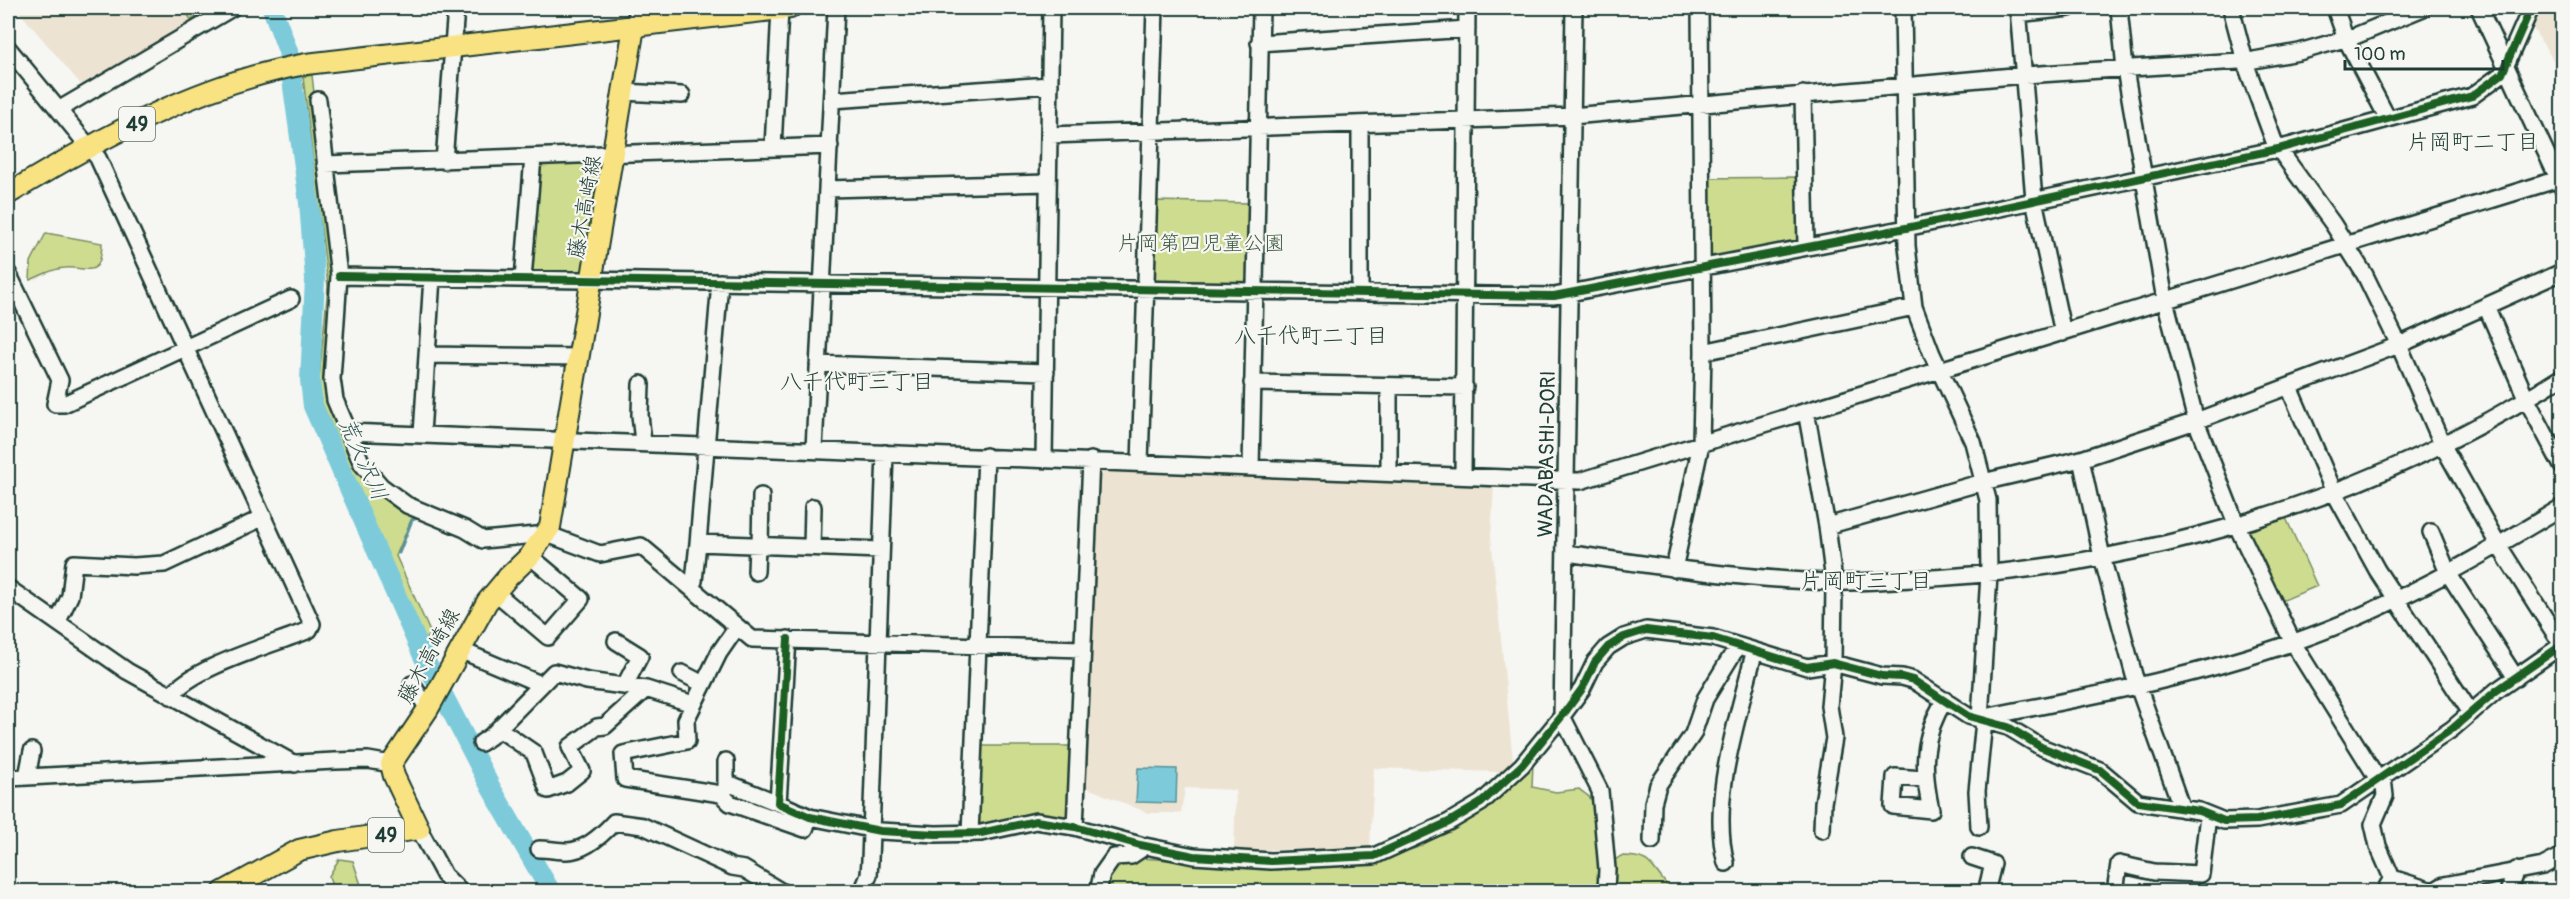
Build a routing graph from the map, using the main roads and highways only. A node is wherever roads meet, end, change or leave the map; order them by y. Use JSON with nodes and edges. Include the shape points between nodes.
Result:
{"nodes":[{"id":1,"x":785,"y":8,"type":"edge"},
{"id":2,"x":739,"y":10,"type":"edge"},
{"id":3,"x":634,"y":27,"type":"junction"},
{"id":4,"x":8,"y":194,"type":"edge"},
{"id":5,"x":222,"y":891,"type":"edge"}],
"edges":[{"from":1,"to":2,"type":"main road","number":"49"},
{"from":2,"to":3,"type":"main road","number":"49"},
{"from":3,"to":4,"type":"main road","number":"49","via":[[275,70],[223,86],[90,146]]},
{"from":3,"to":5,"type":"main road","name":"藤木高崎線","number":"49","via":[[547,534],[495,592],[391,764],[419,829],[299,850]]}]}
